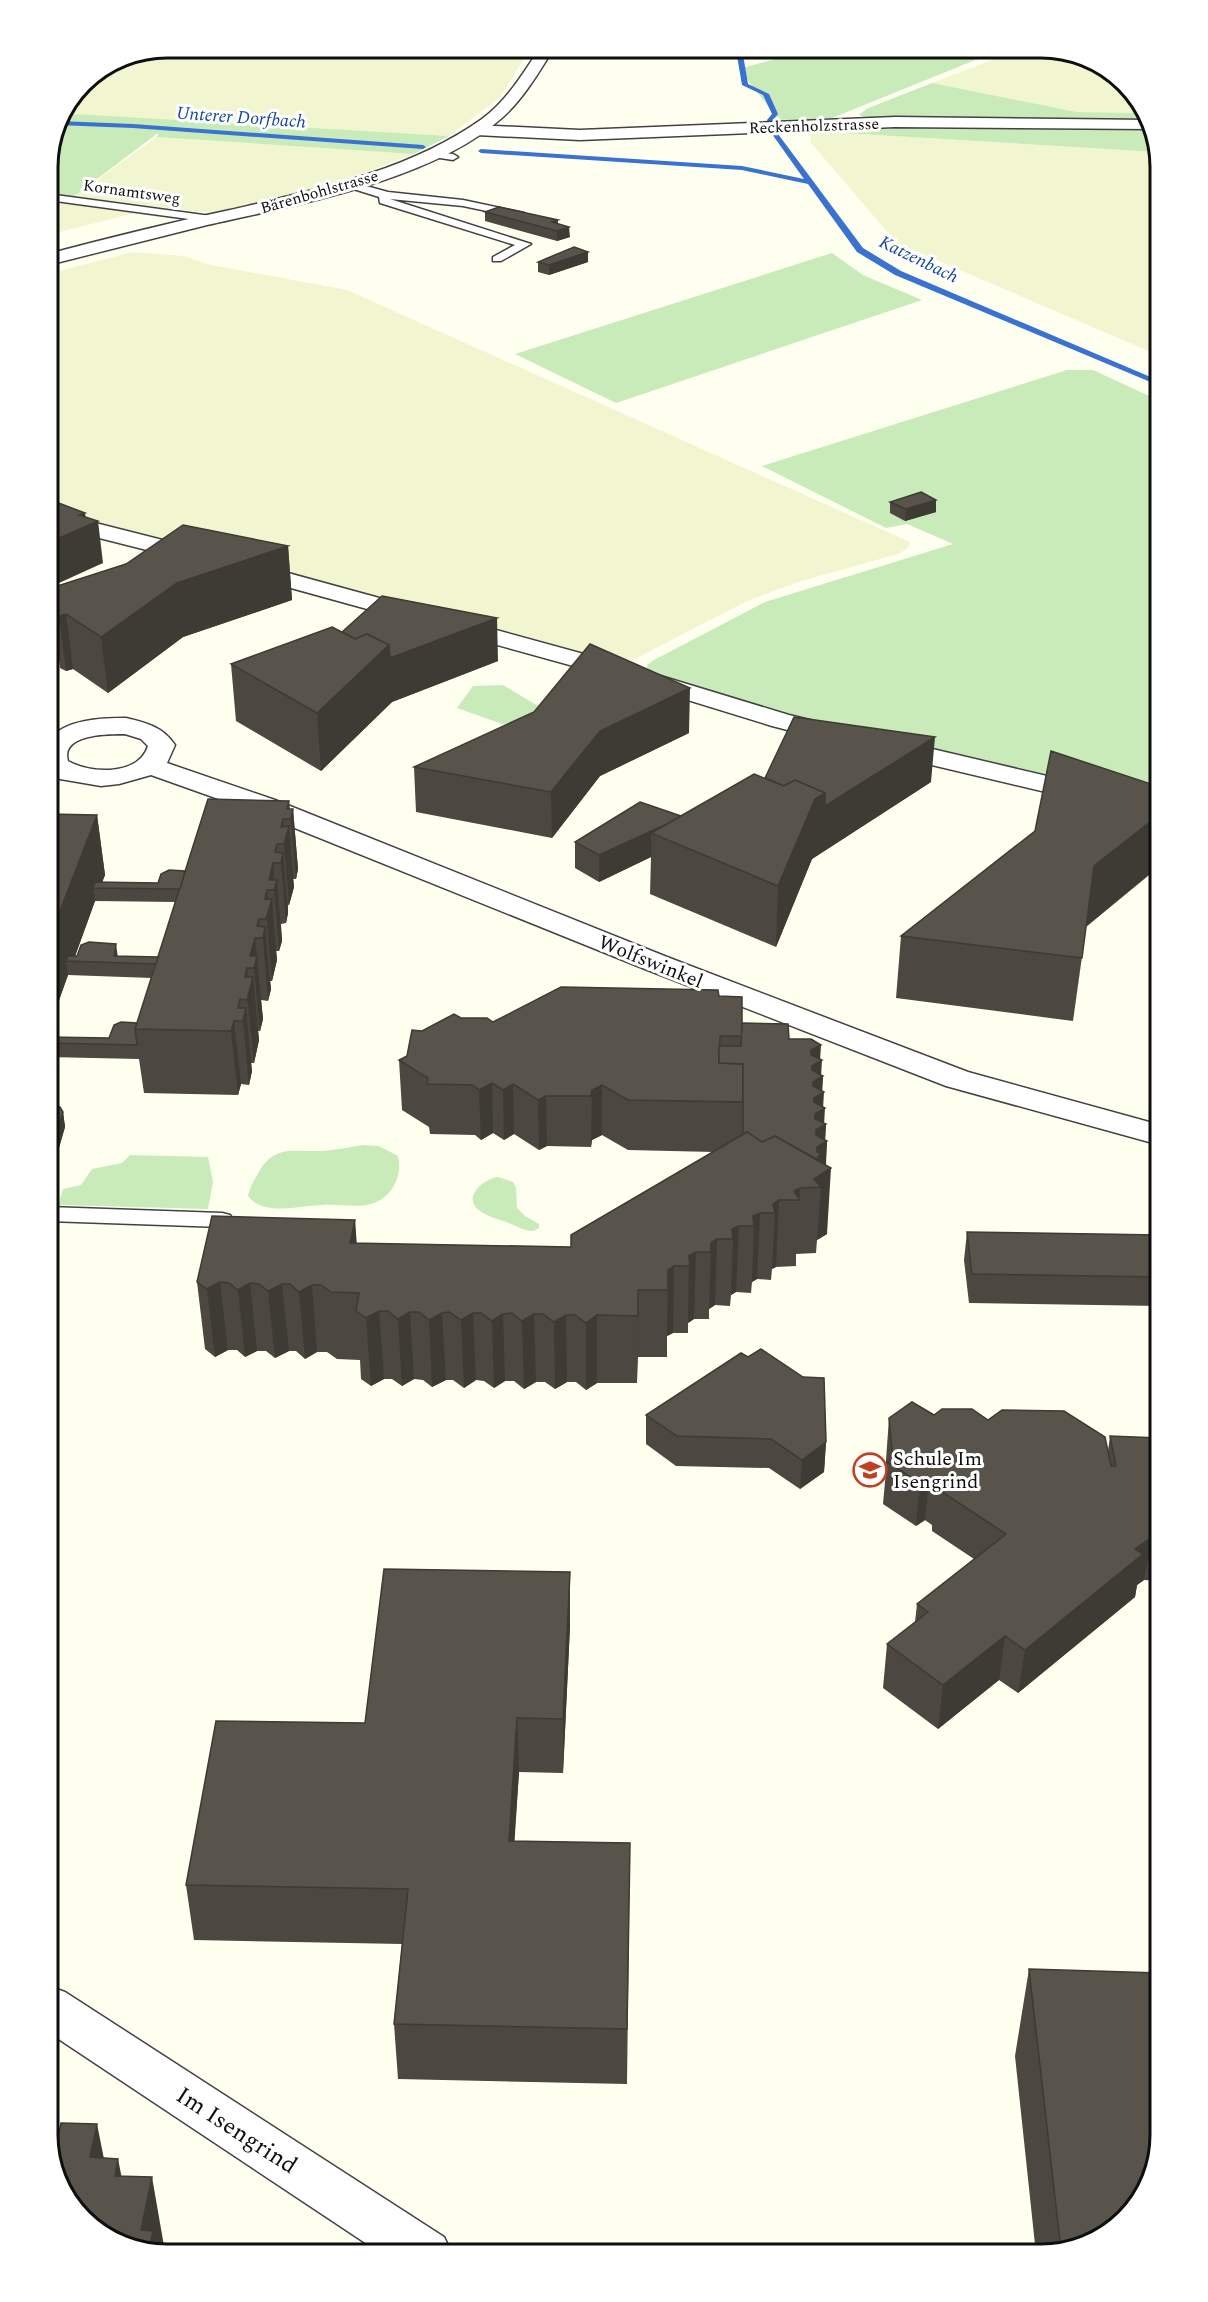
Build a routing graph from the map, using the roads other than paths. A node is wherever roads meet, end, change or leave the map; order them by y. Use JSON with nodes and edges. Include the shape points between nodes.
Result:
{"nodes":[{"id":1,"x":540,"y":58,"type":"edge"},
{"id":2,"x":1140,"y":125,"type":"edge"},
{"id":3,"x":476,"y":130,"type":"junction"},
{"id":4,"x":431,"y":154,"type":"junction"},
{"id":5,"x":453,"y":157,"type":"dead end"},
{"id":6,"x":348,"y":184,"type":"junction"},
{"id":7,"x":385,"y":195,"type":"junction"},
{"id":8,"x":59,"y":198,"type":"edge"},
{"id":9,"x":526,"y":216,"type":"edge"},
{"id":10,"x":211,"y":219,"type":"junction"},
{"id":11,"x":59,"y":257,"type":"edge"},
{"id":12,"x":497,"y":259,"type":"dead end"},
{"id":13,"x":59,"y":521,"type":"edge"},
{"id":14,"x":185,"y":553,"type":"junction"},
{"id":15,"x":155,"y":567,"type":"edge"},
{"id":16,"x":59,"y":731,"type":"edge"},
{"id":17,"x":59,"y":766,"type":"edge"},
{"id":18,"x":150,"y":766,"type":"junction"},
{"id":19,"x":72,"y":774,"type":"junction"},
{"id":20,"x":59,"y":782,"type":"edge"},
{"id":21,"x":1110,"y":798,"type":"edge"},
{"id":22,"x":1150,"y":1132,"type":"edge"},
{"id":23,"x":58,"y":1215,"type":"edge"},
{"id":24,"x":222,"y":1220,"type":"edge"},
{"id":25,"x":58,"y":2013,"type":"edge"},
{"id":26,"x":410,"y":2243,"type":"edge"}],
"edges":[{"from":1,"to":3,"type":"street","name":"Bärenbohlstrasse","via":[[522,88]]},
{"from":2,"to":3,"type":"street","name":"Reckenholzstrasse","via":[[966,121],[580,135]]},
{"from":3,"to":4,"type":"street","name":"Bärenbohlstrasse"},
{"from":4,"to":5,"type":"lane"},
{"from":4,"to":6,"type":"street","name":"Bärenbohlstrasse"},
{"from":6,"to":7,"type":"lane"},
{"from":6,"to":10,"type":"street","name":"Bärenbohlstrasse"},
{"from":7,"to":9,"type":"lane","via":[[463,203]]},
{"from":7,"to":12,"type":"lane","via":[[384,201],[525,244]]},
{"from":8,"to":10,"type":"lane","name":"Kornamtsweg"},
{"from":10,"to":11,"type":"street","name":"Bärenbohlstrasse"},
{"from":13,"to":14,"type":"street"},
{"from":14,"to":15,"type":"street"},
{"from":14,"to":21,"type":"street","via":[[622,672],[781,721]]},
{"from":16,"to":18,"type":"street","via":[[126,726],[139,729],[158,738],[162,745],[158,759]]},
{"from":17,"to":19,"type":"street"},
{"from":18,"to":19,"type":"street","via":[[103,778]]},
{"from":18,"to":22,"type":"street","name":"Wolfswinkel","via":[[265,806],[667,968],[957,1079]]},
{"from":19,"to":20,"type":"street"},
{"from":23,"to":24,"type":"lane"},
{"from":25,"to":26,"type":"street","name":"Im Isengrind"}]}
